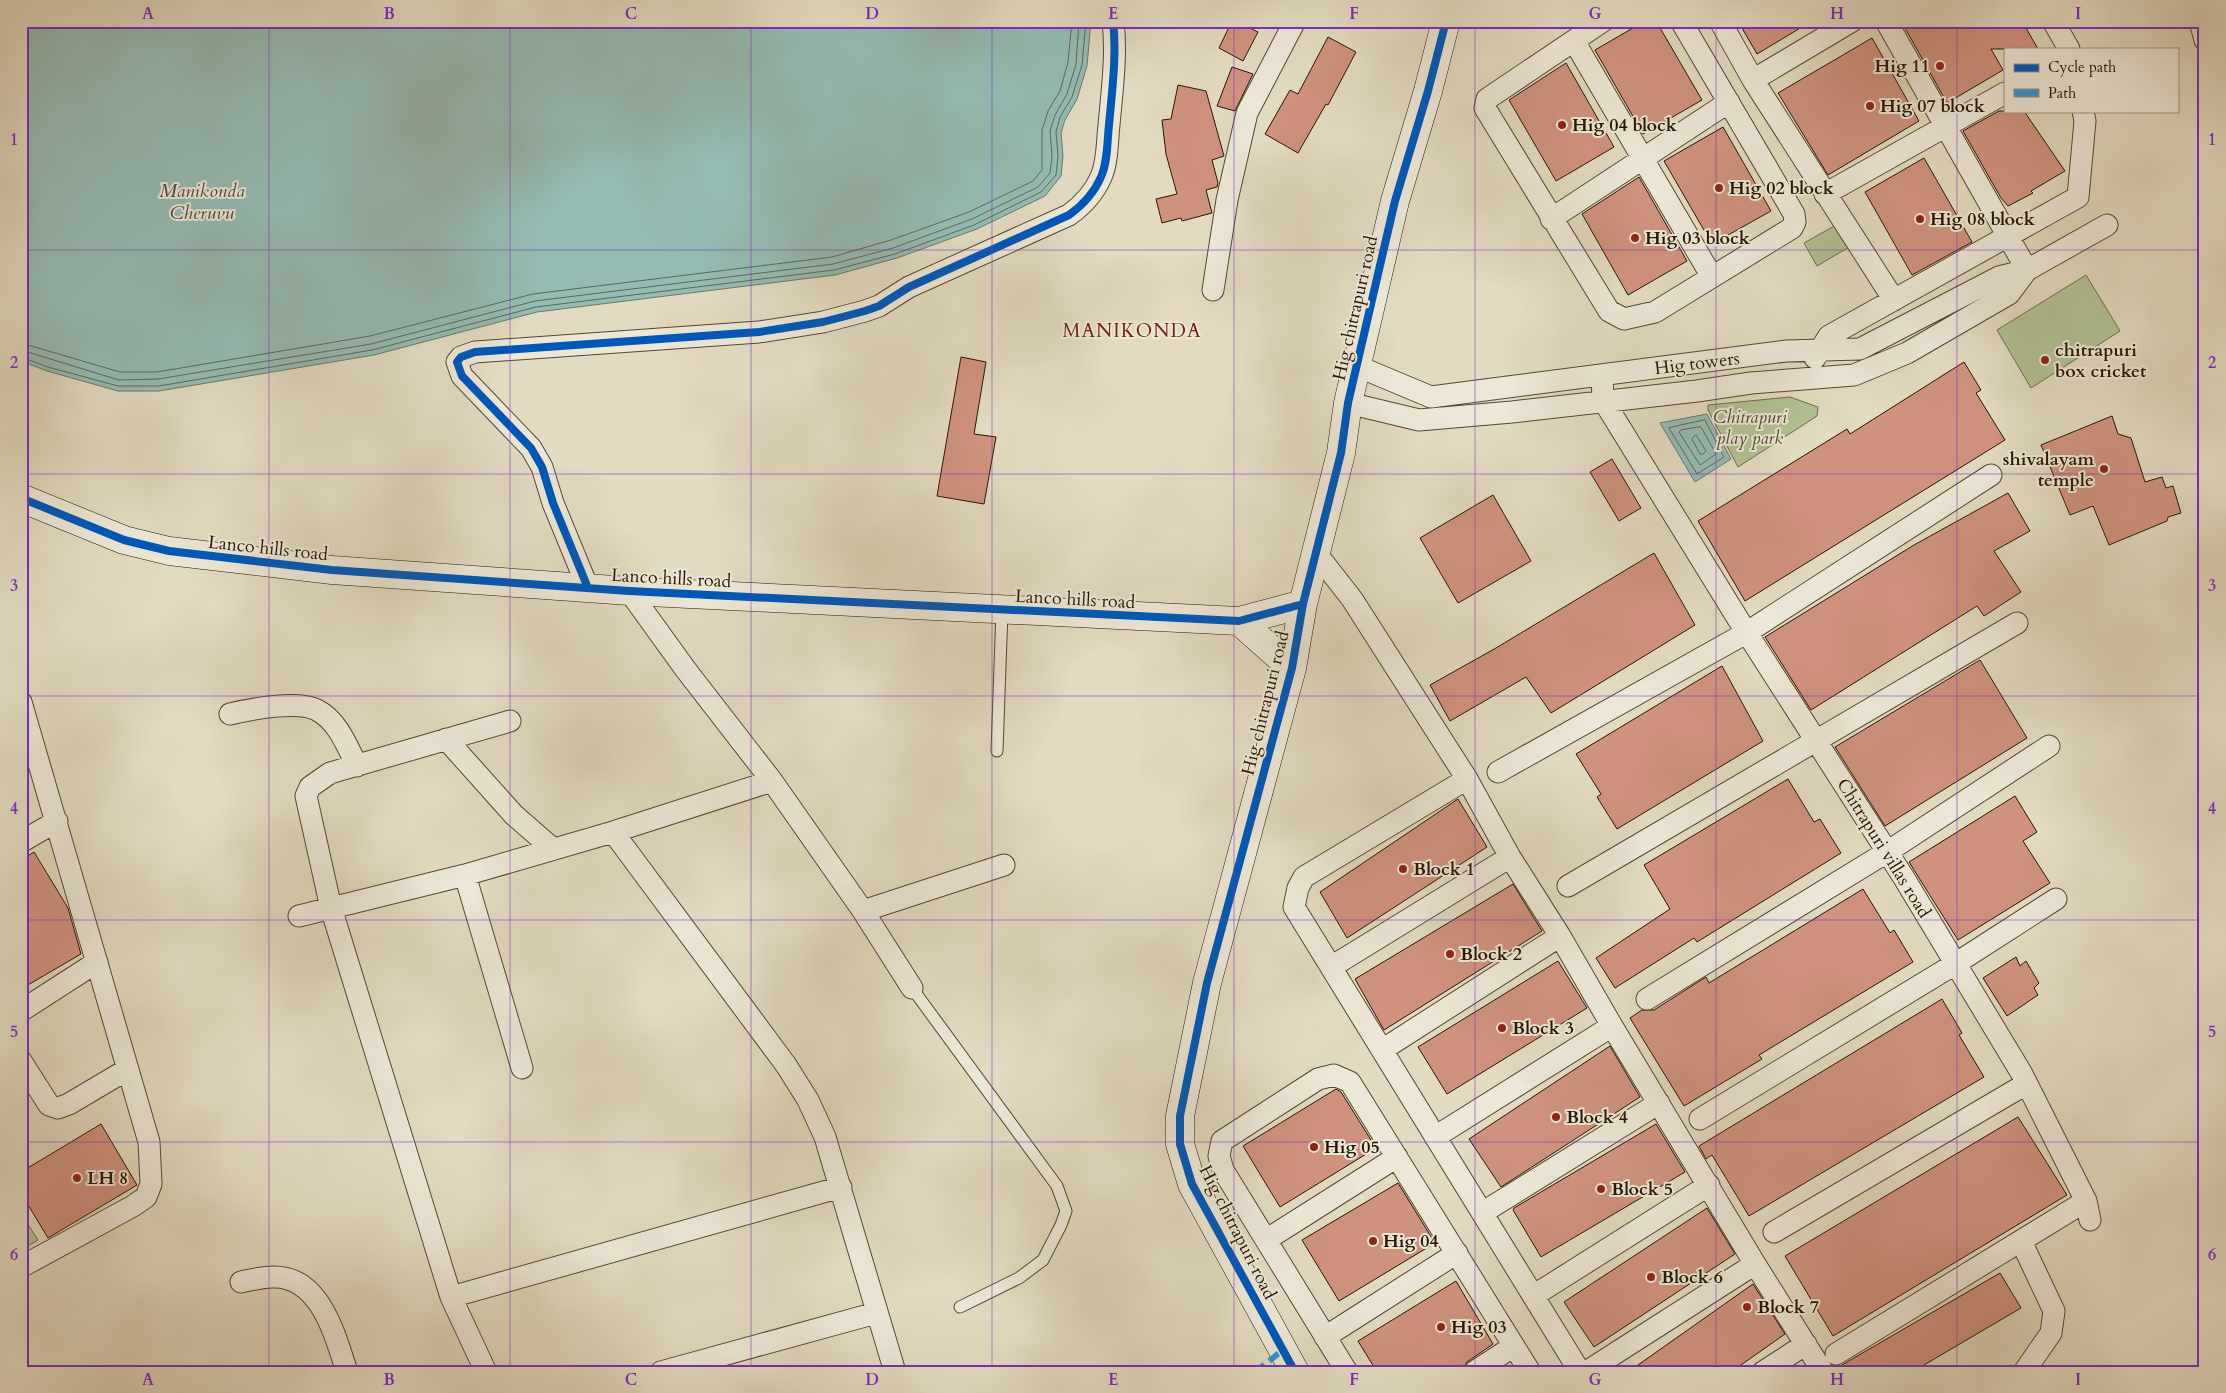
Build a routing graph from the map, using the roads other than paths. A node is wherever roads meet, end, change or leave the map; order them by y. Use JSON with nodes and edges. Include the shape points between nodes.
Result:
{"nodes":[{"id":1,"x":1113,"y":21,"type":"edge"},
{"id":2,"x":1295,"y":21,"type":"edge"},
{"id":3,"x":1446,"y":21,"type":"edge"},
{"id":4,"x":1603,"y":21,"type":"edge"},
{"id":5,"x":1681,"y":21,"type":"edge"},
{"id":6,"x":1720,"y":21,"type":"edge"},
{"id":7,"x":1852,"y":21,"type":"edge"},
{"id":8,"x":1886,"y":21,"type":"edge"},
{"id":9,"x":2053,"y":21,"type":"edge"},
{"id":10,"x":2200,"y":21,"type":"edge"},
{"id":11,"x":2205,"y":40,"type":"edge"},
{"id":12,"x":1574,"y":41,"type":"junction"},
{"id":13,"x":2068,"y":48,"type":"edge"},
{"id":14,"x":1753,"y":80,"type":"junction"},
{"id":15,"x":2004,"y":94,"type":"edge"},
{"id":16,"x":1728,"y":102,"type":"junction"},
{"id":17,"x":2083,"y":112,"type":"edge"},
{"id":18,"x":1946,"y":127,"type":"junction"},
{"id":19,"x":1641,"y":159,"type":"junction"},
{"id":20,"x":1825,"y":194,"type":"junction"},
{"id":21,"x":1551,"y":220,"type":"junction"},
{"id":22,"x":2107,"y":225,"type":"dead end"},
{"id":23,"x":2008,"y":236,"type":"junction"},
{"id":24,"x":2026,"y":270,"type":"junction"},
{"id":25,"x":1712,"y":277,"type":"junction"},
{"id":26,"x":1213,"y":290,"type":"dead end"},
{"id":27,"x":1894,"y":300,"type":"junction"},
{"id":28,"x":1822,"y":350,"type":"junction"},
{"id":29,"x":1357,"y":366,"type":"junction"},
{"id":30,"x":1602,"y":375,"type":"junction"},
{"id":31,"x":1799,"y":378,"type":"junction"},
{"id":32,"x":1603,"y":400,"type":"junction"},
{"id":33,"x":1348,"y":403,"type":"junction"},
{"id":34,"x":1991,"y":475,"type":"dead end"},
{"id":35,"x":21,"y":498,"type":"edge"},
{"id":36,"x":1316,"y":553,"type":"junction"},
{"id":37,"x":588,"y":588,"type":"junction"},
{"id":38,"x":629,"y":591,"type":"junction"},
{"id":39,"x":1303,"y":604,"type":"junction"},
{"id":40,"x":1002,"y":610,"type":"junction"},
{"id":41,"x":1239,"y":621,"type":"junction"},
{"id":42,"x":2017,"y":623,"type":"dead end"},
{"id":43,"x":1746,"y":633,"type":"junction"},
{"id":44,"x":1292,"y":668,"type":"junction"},
{"id":45,"x":21,"y":702,"type":"edge"},
{"id":46,"x":230,"y":714,"type":"dead end"},
{"id":47,"x":510,"y":720,"type":"dead end"},
{"id":48,"x":446,"y":739,"type":"junction"},
{"id":49,"x":1816,"y":742,"type":"junction"},
{"id":50,"x":2049,"y":746,"type":"dead end"},
{"id":51,"x":996,"y":751,"type":"dead end"},
{"id":52,"x":357,"y":766,"type":"junction"},
{"id":53,"x":1498,"y":772,"type":"dead end"},
{"id":54,"x":1468,"y":779,"type":"junction"},
{"id":55,"x":772,"y":781,"type":"junction"},
{"id":56,"x":57,"y":821,"type":"junction"},
{"id":57,"x":613,"y":832,"type":"junction"},
{"id":58,"x":21,"y":842,"type":"edge"},
{"id":59,"x":553,"y":849,"type":"junction"},
{"id":60,"x":1886,"y":852,"type":"junction"},
{"id":61,"x":1510,"y":857,"type":"junction"},
{"id":62,"x":1004,"y":865,"type":"dead end"},
{"id":63,"x":465,"y":875,"type":"junction"},
{"id":64,"x":1568,"y":886,"type":"dead end"},
{"id":65,"x":2056,"y":899,"type":"dead end"},
{"id":66,"x":331,"y":908,"type":"junction"},
{"id":67,"x":863,"y":911,"type":"junction"},
{"id":68,"x":299,"y":916,"type":"dead end"},
{"id":69,"x":1560,"y":936,"type":"junction"},
{"id":70,"x":98,"y":962,"type":"junction"},
{"id":71,"x":1956,"y":964,"type":"junction"},
{"id":72,"x":1330,"y":967,"type":"junction"},
{"id":73,"x":912,"y":988,"type":"joint"},
{"id":74,"x":1647,"y":999,"type":"dead end"},
{"id":75,"x":21,"y":1011,"type":"edge"},
{"id":76,"x":1612,"y":1026,"type":"junction"},
{"id":77,"x":1382,"y":1050,"type":"junction"},
{"id":78,"x":21,"y":1061,"type":"edge"},
{"id":79,"x":522,"y":1068,"type":"dead end"},
{"id":80,"x":128,"y":1069,"type":"junction"},
{"id":81,"x":2026,"y":1084,"type":"junction"},
{"id":82,"x":1659,"y":1103,"type":"junction"},
{"id":83,"x":1700,"y":1119,"type":"dead end"},
{"id":84,"x":1435,"y":1137,"type":"junction"},
{"id":85,"x":1397,"y":1157,"type":"junction"},
{"id":86,"x":1709,"y":1185,"type":"junction"},
{"id":87,"x":841,"y":1187,"type":"junction"},
{"id":88,"x":1482,"y":1213,"type":"junction"},
{"id":89,"x":1774,"y":1232,"type":"dead end"},
{"id":90,"x":1266,"y":1240,"type":"junction"},
{"id":91,"x":2020,"y":1241,"type":"junction"},
{"id":92,"x":1457,"y":1253,"type":"junction"},
{"id":93,"x":1755,"y":1264,"type":"junction"},
{"id":94,"x":21,"y":1267,"type":"edge"},
{"id":95,"x":241,"y":1282,"type":"dead end"},
{"id":96,"x":1533,"y":1296,"type":"junction"},
{"id":97,"x":451,"y":1297,"type":"junction"},
{"id":98,"x":960,"y":1307,"type":"dead end"},
{"id":99,"x":876,"y":1313,"type":"junction"},
{"id":100,"x":1325,"y":1337,"type":"junction"},
{"id":101,"x":1806,"y":1344,"type":"junction"},
{"id":102,"x":1514,"y":1346,"type":"junction"},
{"id":103,"x":1836,"y":1354,"type":"dead end"},
{"id":104,"x":347,"y":1372,"type":"edge"},
{"id":105,"x":486,"y":1372,"type":"edge"},
{"id":106,"x":660,"y":1372,"type":"edge"},
{"id":107,"x":895,"y":1372,"type":"edge"},
{"id":108,"x":1295,"y":1372,"type":"edge"},
{"id":109,"x":1347,"y":1372,"type":"edge"},
{"id":110,"x":1474,"y":1372,"type":"edge"},
{"id":111,"x":1530,"y":1372,"type":"edge"},
{"id":112,"x":1580,"y":1372,"type":"edge"},
{"id":113,"x":1586,"y":1372,"type":"edge"},
{"id":114,"x":1763,"y":1372,"type":"edge"},
{"id":115,"x":1823,"y":1372,"type":"edge"},
{"id":116,"x":2024,"y":1372,"type":"edge"}],
"edges":[{"from":1,"to":37,"type":"street","via":[[1108,148],[1101,177],[1088,200],[1069,215],[908,287],[872,308],[822,322],[759,332],[475,352],[461,357],[457,362],[462,376],[531,448],[542,467],[552,503]]},
{"from":2,"to":26,"type":"street","via":[[1247,113],[1227,200]]},
{"from":3,"to":29,"type":"street","name":"Hig chitrapuri road","via":[[1395,201]]},
{"from":4,"to":12,"type":"street"},
{"from":5,"to":16,"type":"street"},
{"from":6,"to":14,"type":"street"},
{"from":7,"to":14,"type":"street"},
{"from":8,"to":18,"type":"street"},
{"from":9,"to":13,"type":"street"},
{"from":10,"to":11,"type":"street"},
{"from":12,"to":19,"type":"street"},
{"from":12,"to":21,"type":"street","via":[[1487,99],[1485,108]]},
{"from":14,"to":20,"type":"street"},
{"from":15,"to":18,"type":"street"},
{"from":16,"to":19,"type":"street"},
{"from":16,"to":25,"type":"street","via":[[1794,214],[1795,222],[1792,228]]},
{"from":17,"to":23,"type":"street","via":[[2078,197]]},
{"from":18,"to":20,"type":"street"},
{"from":18,"to":23,"type":"street"},
{"from":19,"to":21,"type":"street"},
{"from":19,"to":25,"type":"street"},
{"from":20,"to":27,"type":"street"},
{"from":21,"to":25,"type":"street","via":[[1609,311],[1624,319],[1655,312]]},
{"from":22,"to":24,"type":"street"},
{"from":23,"to":24,"type":"street"},
{"from":23,"to":27,"type":"street"},
{"from":24,"to":28,"type":"street","name":"Hig towers","via":[[1999,277],[1860,349]]},
{"from":24,"to":31,"type":"street","via":[[2009,294],[1907,353],[1854,375]]},
{"from":27,"to":28,"type":"street","via":[[1829,336]]},
{"from":28,"to":30,"type":"street","name":"Hig towers"},
{"from":28,"to":31,"type":"street"},
{"from":29,"to":30,"type":"street","name":"Hig towers","via":[[1431,397]]},
{"from":29,"to":33,"type":"street","name":"Hig chitrapuri road"},
{"from":30,"to":32,"type":"street"},
{"from":31,"to":32,"type":"street"},
{"from":32,"to":33,"type":"street","via":[[1419,420]]},
{"from":32,"to":43,"type":"street","name":"Chitrapuri villas road"},
{"from":33,"to":36,"type":"street","name":"Hig chitrapuri road","via":[[1341,453]]},
{"from":34,"to":43,"type":"street"},
{"from":35,"to":37,"type":"street","name":"Lanco hills road","via":[[124,540],[169,551],[332,570]]},
{"from":36,"to":39,"type":"street","name":"Hig chitrapuri road"},
{"from":36,"to":54,"type":"street","via":[[1352,599]]},
{"from":37,"to":38,"type":"street","name":"Lanco hills road"},
{"from":38,"to":40,"type":"street","name":"Lanco hills road"},
{"from":38,"to":55,"type":"street"},
{"from":39,"to":41,"type":"street","name":"Lanco hills road"},
{"from":39,"to":44,"type":"street","name":"Hig chitrapuri road"},
{"from":40,"to":41,"type":"street","name":"Lanco hills road"},
{"from":40,"to":51,"type":"lane"},
{"from":41,"to":44,"type":"street"},
{"from":42,"to":49,"type":"street"},
{"from":43,"to":49,"type":"street","name":"Chitrapuri villas road"},
{"from":43,"to":53,"type":"street"},
{"from":44,"to":108,"type":"street","name":"Hig chitrapuri road","via":[[1207,983],[1180,1116],[1180,1144],[1192,1184]]},
{"from":45,"to":56,"type":"street"},
{"from":46,"to":52,"type":"street","via":[[299,706],[317,710],[343,737]]},
{"from":47,"to":48,"type":"street"},
{"from":48,"to":52,"type":"street"},
{"from":48,"to":59,"type":"street","via":[[514,815]]},
{"from":49,"to":60,"type":"street","name":"Chitrapuri villas road"},
{"from":49,"to":64,"type":"street"},
{"from":50,"to":60,"type":"street"},
{"from":52,"to":66,"type":"street","via":[[330,773],[318,780],[306,796]]},
{"from":54,"to":61,"type":"street"},
{"from":54,"to":72,"type":"street","via":[[1304,877],[1294,908]]},
{"from":55,"to":57,"type":"street"},
{"from":55,"to":67,"type":"street"},
{"from":56,"to":58,"type":"street"},
{"from":56,"to":70,"type":"street"},
{"from":57,"to":59,"type":"street"},
{"from":57,"to":87,"type":"street","via":[[786,1065],[826,1137]]},
{"from":59,"to":63,"type":"street"},
{"from":60,"to":71,"type":"street","name":"Chitrapuri villas road"},
{"from":60,"to":74,"type":"street"},
{"from":61,"to":69,"type":"street"},
{"from":61,"to":72,"type":"street"},
{"from":62,"to":67,"type":"street"},
{"from":63,"to":66,"type":"street"},
{"from":63,"to":79,"type":"street"},
{"from":65,"to":71,"type":"street"},
{"from":66,"to":68,"type":"street"},
{"from":66,"to":97,"type":"street"},
{"from":67,"to":73,"type":"street"},
{"from":69,"to":76,"type":"street"},
{"from":69,"to":77,"type":"street"},
{"from":70,"to":75,"type":"street"},
{"from":70,"to":80,"type":"street"},
{"from":71,"to":81,"type":"street","name":"Chitrapuri villas road"},
{"from":71,"to":83,"type":"street"},
{"from":72,"to":77,"type":"street"},
{"from":73,"to":98,"type":"lane","via":[[1057,1186],[1066,1211],[1043,1260],[1019,1278]]},
{"from":76,"to":82,"type":"street"},
{"from":76,"to":84,"type":"street"},
{"from":77,"to":84,"type":"street"},
{"from":78,"to":80,"type":"street","via":[[49,1105],[58,1108]]},
{"from":80,"to":94,"type":"street","via":[[149,1142],[151,1184],[146,1197]]},
{"from":81,"to":89,"type":"street"},
{"from":81,"to":91,"type":"street","name":"Chitrapuri villas road","via":[[2088,1210]]},
{"from":82,"to":86,"type":"street"},
{"from":82,"to":88,"type":"street"},
{"from":84,"to":88,"type":"street"},
{"from":85,"to":90,"type":"street"},
{"from":85,"to":90,"type":"street","via":[[1350,1082],[1334,1075],[1318,1079],[1222,1141],[1219,1156],[1223,1170]]},
{"from":85,"to":92,"type":"street"},
{"from":86,"to":93,"type":"street"},
{"from":86,"to":96,"type":"street"},
{"from":87,"to":97,"type":"street"},
{"from":87,"to":99,"type":"street"},
{"from":88,"to":96,"type":"street"},
{"from":90,"to":100,"type":"street"},
{"from":91,"to":103,"type":"street"},
{"from":91,"to":116,"type":"street","via":[[2054,1311],[2051,1332]]},
{"from":92,"to":100,"type":"street"},
{"from":92,"to":102,"type":"street"},
{"from":93,"to":101,"type":"street"},
{"from":93,"to":113,"type":"street"},
{"from":95,"to":104,"type":"street","via":[[272,1276],[306,1287],[324,1311]]},
{"from":96,"to":112,"type":"street"},
{"from":97,"to":105,"type":"street"},
{"from":99,"to":106,"type":"street"},
{"from":99,"to":107,"type":"street"},
{"from":100,"to":109,"type":"street"},
{"from":101,"to":114,"type":"street"},
{"from":101,"to":115,"type":"street"},
{"from":102,"to":110,"type":"street"},
{"from":102,"to":111,"type":"street"}]}
